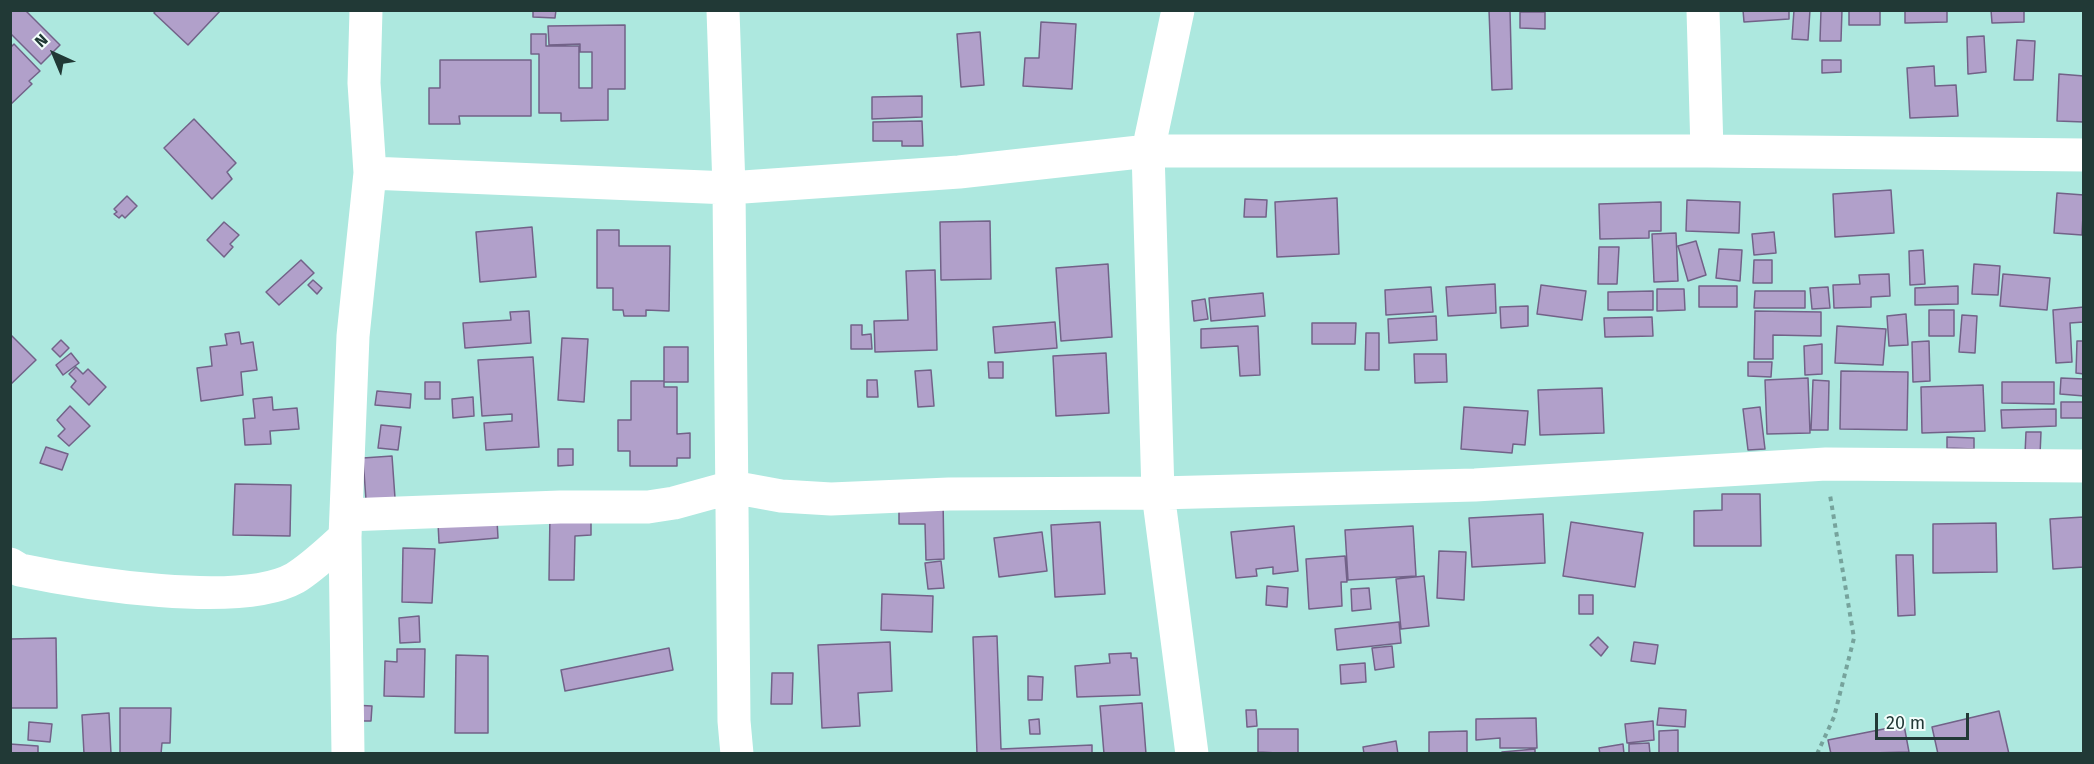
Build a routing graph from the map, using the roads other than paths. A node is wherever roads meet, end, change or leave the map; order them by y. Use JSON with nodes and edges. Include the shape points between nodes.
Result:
{"nodes":[{"id":1,"x":366,"y":10,"type":"edge"},
{"id":2,"x":723,"y":10,"type":"edge"},
{"id":3,"x":1178,"y":10,"type":"edge"},
{"id":4,"x":1703,"y":10,"type":"edge"},
{"id":5,"x":1148,"y":151,"type":"junction"},
{"id":6,"x":1707,"y":151,"type":"junction"},
{"id":7,"x":2084,"y":155,"type":"edge"},
{"id":8,"x":370,"y":172,"type":"junction"},
{"id":9,"x":729,"y":188,"type":"junction"},
{"id":10,"x":2084,"y":465,"type":"edge"},
{"id":11,"x":732,"y":487,"type":"junction"},
{"id":12,"x":1158,"y":493,"type":"junction"},
{"id":13,"x":346,"y":526,"type":"junction"},
{"id":14,"x":10,"y":564,"type":"edge"},
{"id":15,"x":348,"y":753,"type":"edge"},
{"id":16,"x":737,"y":753,"type":"edge"},
{"id":17,"x":1192,"y":753,"type":"edge"}],
"edges":[{"from":1,"to":8,"type":"street","via":[[364,84]]},
{"from":2,"to":9,"type":"street"},
{"from":3,"to":5,"type":"street"},
{"from":4,"to":6,"type":"street"},
{"from":5,"to":6,"type":"street"},
{"from":5,"to":9,"type":"street","via":[[959,172]]},
{"from":5,"to":12,"type":"street"},
{"from":6,"to":7,"type":"street"},
{"from":8,"to":9,"type":"street"},
{"from":8,"to":13,"type":"street","via":[[353,336]]},
{"from":9,"to":11,"type":"street"},
{"from":10,"to":12,"type":"street","via":[[1826,464],[1475,485]]},
{"from":11,"to":12,"type":"street","via":[[831,500],[949,494]]},
{"from":11,"to":13,"type":"street","via":[[648,507],[560,507]]},
{"from":11,"to":16,"type":"street"},
{"from":12,"to":17,"type":"street"},
{"from":13,"to":14,"type":"street","via":[[295,578],[266,589],[219,592],[90,584],[20,570]]},
{"from":13,"to":15,"type":"street"}]}
